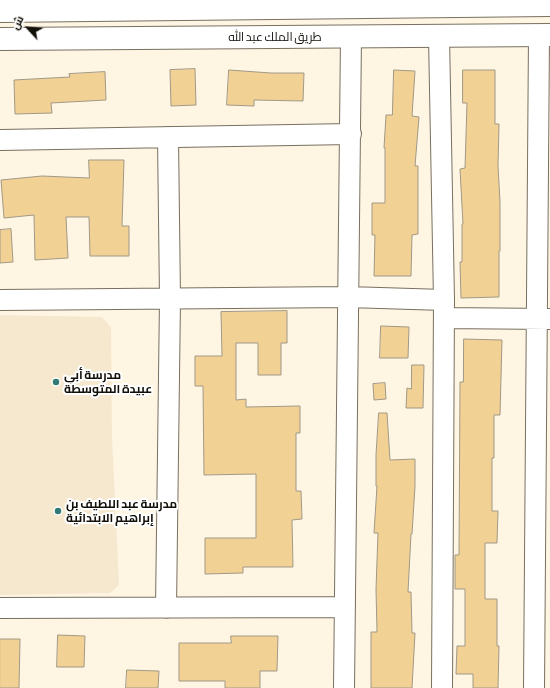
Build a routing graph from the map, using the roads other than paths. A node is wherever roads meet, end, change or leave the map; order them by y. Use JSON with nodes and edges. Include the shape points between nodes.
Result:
{"nodes":[{"id":1,"x":550,"y":5,"type":"edge"},
{"id":2,"x":438,"y":7,"type":"junction"},
{"id":3,"x":0,"y":12,"type":"edge"},
{"id":4,"x":550,"y":16,"type":"edge"},
{"id":5,"x":545,"y":35,"type":"edge"},
{"id":6,"x":351,"y":36,"type":"junction"},
{"id":7,"x":439,"y":36,"type":"junction"},
{"id":8,"x":0,"y":39,"type":"edge"},
{"id":9,"x":350,"y":134,"type":"junction"},
{"id":10,"x":168,"y":137,"type":"junction"},
{"id":11,"x":0,"y":140,"type":"edge"},
{"id":12,"x":544,"y":155,"type":"edge"},
{"id":13,"x":348,"y":297,"type":"junction"},
{"id":14,"x":170,"y":299,"type":"junction"},
{"id":15,"x":0,"y":300,"type":"edge"},
{"id":16,"x":444,"y":309,"type":"junction"},
{"id":17,"x":543,"y":319,"type":"edge"},
{"id":18,"x":345,"y":607,"type":"junction"},
{"id":19,"x":0,"y":608,"type":"edge"},
{"id":20,"x":166,"y":608,"type":"junction"},
{"id":21,"x":542,"y":608,"type":"edge"},
{"id":22,"x":344,"y":688,"type":"edge"},
{"id":23,"x":442,"y":688,"type":"edge"},
{"id":24,"x":534,"y":688,"type":"edge"}],
"edges":[{"from":1,"to":2,"type":"main road"},
{"from":2,"to":3,"type":"main road"},
{"from":2,"to":4,"type":"main road"},
{"from":5,"to":7,"type":"main road","name":"طريق الملك عبد الله"},
{"from":5,"to":12,"type":"street"},
{"from":6,"to":7,"type":"main road","name":"طريق الملك عبد الله"},
{"from":6,"to":8,"type":"main road","name":"طريق الملك عبد الله"},
{"from":6,"to":9,"type":"street"},
{"from":7,"to":16,"type":"street"},
{"from":9,"to":10,"type":"street"},
{"from":9,"to":13,"type":"street"},
{"from":10,"to":11,"type":"street"},
{"from":10,"to":14,"type":"street"},
{"from":12,"to":17,"type":"street"},
{"from":13,"to":14,"type":"street"},
{"from":13,"to":16,"type":"street"},
{"from":13,"to":18,"type":"street"},
{"from":14,"to":15,"type":"street"},
{"from":14,"to":20,"type":"street"},
{"from":16,"to":17,"type":"street"},
{"from":16,"to":23,"type":"street"},
{"from":17,"to":21,"type":"street"},
{"from":18,"to":20,"type":"street"},
{"from":18,"to":22,"type":"street"},
{"from":19,"to":20,"type":"street"},
{"from":21,"to":24,"type":"street"}]}
